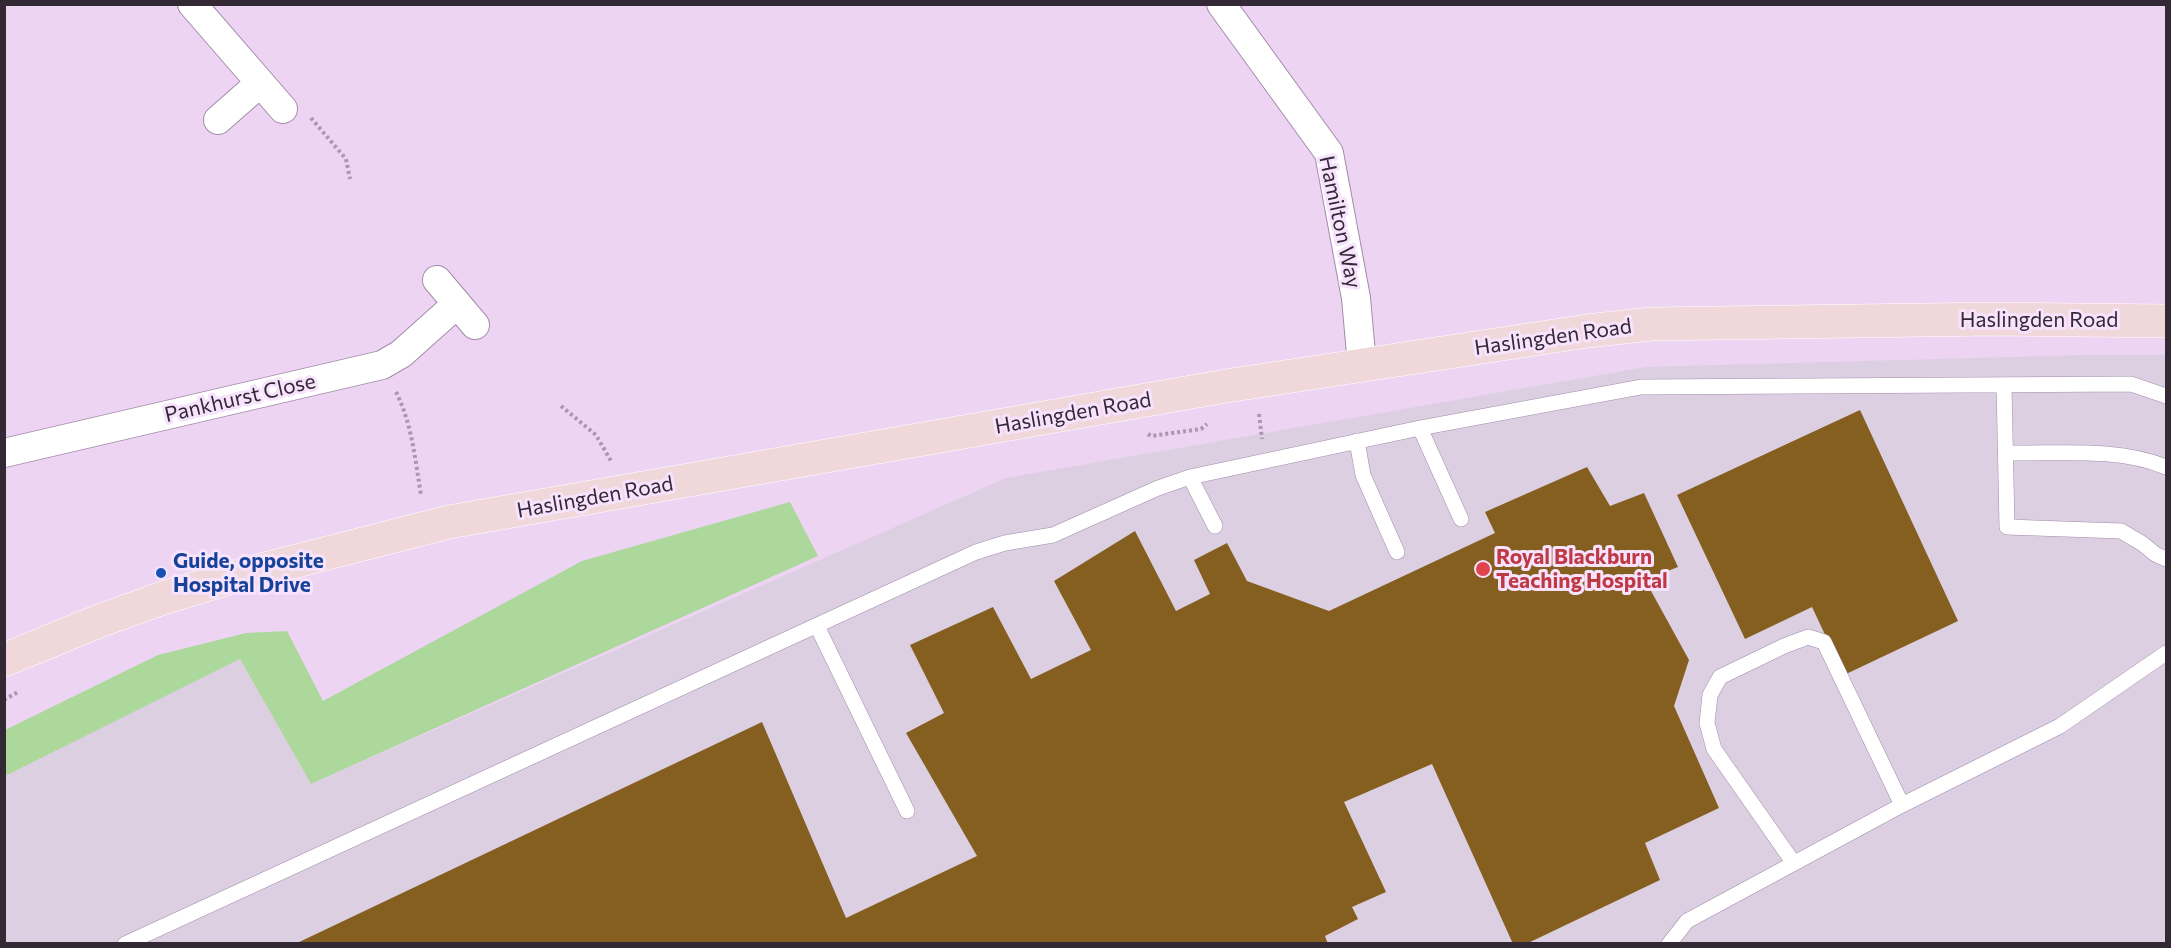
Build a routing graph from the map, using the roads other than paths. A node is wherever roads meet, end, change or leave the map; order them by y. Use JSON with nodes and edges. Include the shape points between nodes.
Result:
{"nodes":[{"id":1,"x":192,"y":4,"type":"edge"},
{"id":2,"x":1221,"y":4,"type":"edge"},
{"id":3,"x":260,"y":83,"type":"junction"},
{"id":4,"x":283,"y":109,"type":"road end"},
{"id":5,"x":218,"y":120,"type":"dead end"},
{"id":6,"x":437,"y":280,"type":"dead end"},
{"id":7,"x":2166,"y":321,"type":"edge"},
{"id":8,"x":1362,"y":365,"type":"junction"},
{"id":9,"x":2004,"y":385,"type":"junction"},
{"id":10,"x":2166,"y":396,"type":"edge"},
{"id":11,"x":1420,"y":428,"type":"junction"},
{"id":12,"x":1357,"y":441,"type":"junction"},
{"id":13,"x":4,"y":453,"type":"edge"},
{"id":14,"x":2006,"y":453,"type":"junction"},
{"id":15,"x":2166,"y":466,"type":"edge"},
{"id":16,"x":1191,"y":477,"type":"junction"},
{"id":17,"x":1461,"y":519,"type":"dead end"},
{"id":18,"x":1215,"y":526,"type":"dead end"},
{"id":19,"x":1397,"y":552,"type":"dead end"},
{"id":20,"x":2166,"y":559,"type":"edge"},
{"id":21,"x":817,"y":626,"type":"junction"},
{"id":22,"x":2166,"y":653,"type":"edge"},
{"id":23,"x":4,"y":660,"type":"edge"},
{"id":24,"x":1902,"y":805,"type":"junction"},
{"id":25,"x":906,"y":811,"type":"dead end"},
{"id":26,"x":1793,"y":862,"type":"junction"},
{"id":27,"x":125,"y":944,"type":"edge"},
{"id":28,"x":1670,"y":944,"type":"edge"}],
"edges":[{"from":1,"to":3,"type":"street"},
{"from":2,"to":8,"type":"street","name":"Hamilton Way","via":[[1329,153],[1356,298]]},
{"from":3,"to":4,"type":"street"},
{"from":3,"to":5,"type":"street"},
{"from":6,"to":13,"type":"street","name":"Pankhurst Close","via":[[466,314],[382,365]]},
{"from":7,"to":8,"type":"highway","name":"Haslingden Road","via":[[1993,319],[1651,324]]},
{"from":8,"to":23,"type":"highway","name":"Haslingden Road","via":[[449,522],[162,598]]},
{"from":9,"to":10,"type":"lane","via":[[2132,384]]},
{"from":9,"to":11,"type":"lane","via":[[1641,387]]},
{"from":9,"to":14,"type":"lane"},
{"from":11,"to":12,"type":"lane"},
{"from":11,"to":17,"type":"lane"},
{"from":12,"to":16,"type":"lane"},
{"from":12,"to":19,"type":"lane","via":[[1363,475]]},
{"from":14,"to":15,"type":"lane","via":[[2121,455]]},
{"from":14,"to":20,"type":"lane","via":[[2007,527],[2121,531]]},
{"from":16,"to":18,"type":"lane"},
{"from":16,"to":21,"type":"lane","via":[[1053,536],[976,552]]},
{"from":21,"to":25,"type":"lane"},
{"from":21,"to":27,"type":"lane"},
{"from":22,"to":24,"type":"lane","via":[[2060,726]]},
{"from":24,"to":26,"type":"lane"},
{"from":24,"to":26,"type":"lane","via":[[1824,642],[1808,637],[1720,677],[1710,695],[1707,723],[1714,749]]},
{"from":26,"to":28,"type":"lane","via":[[1686,921]]}]}
